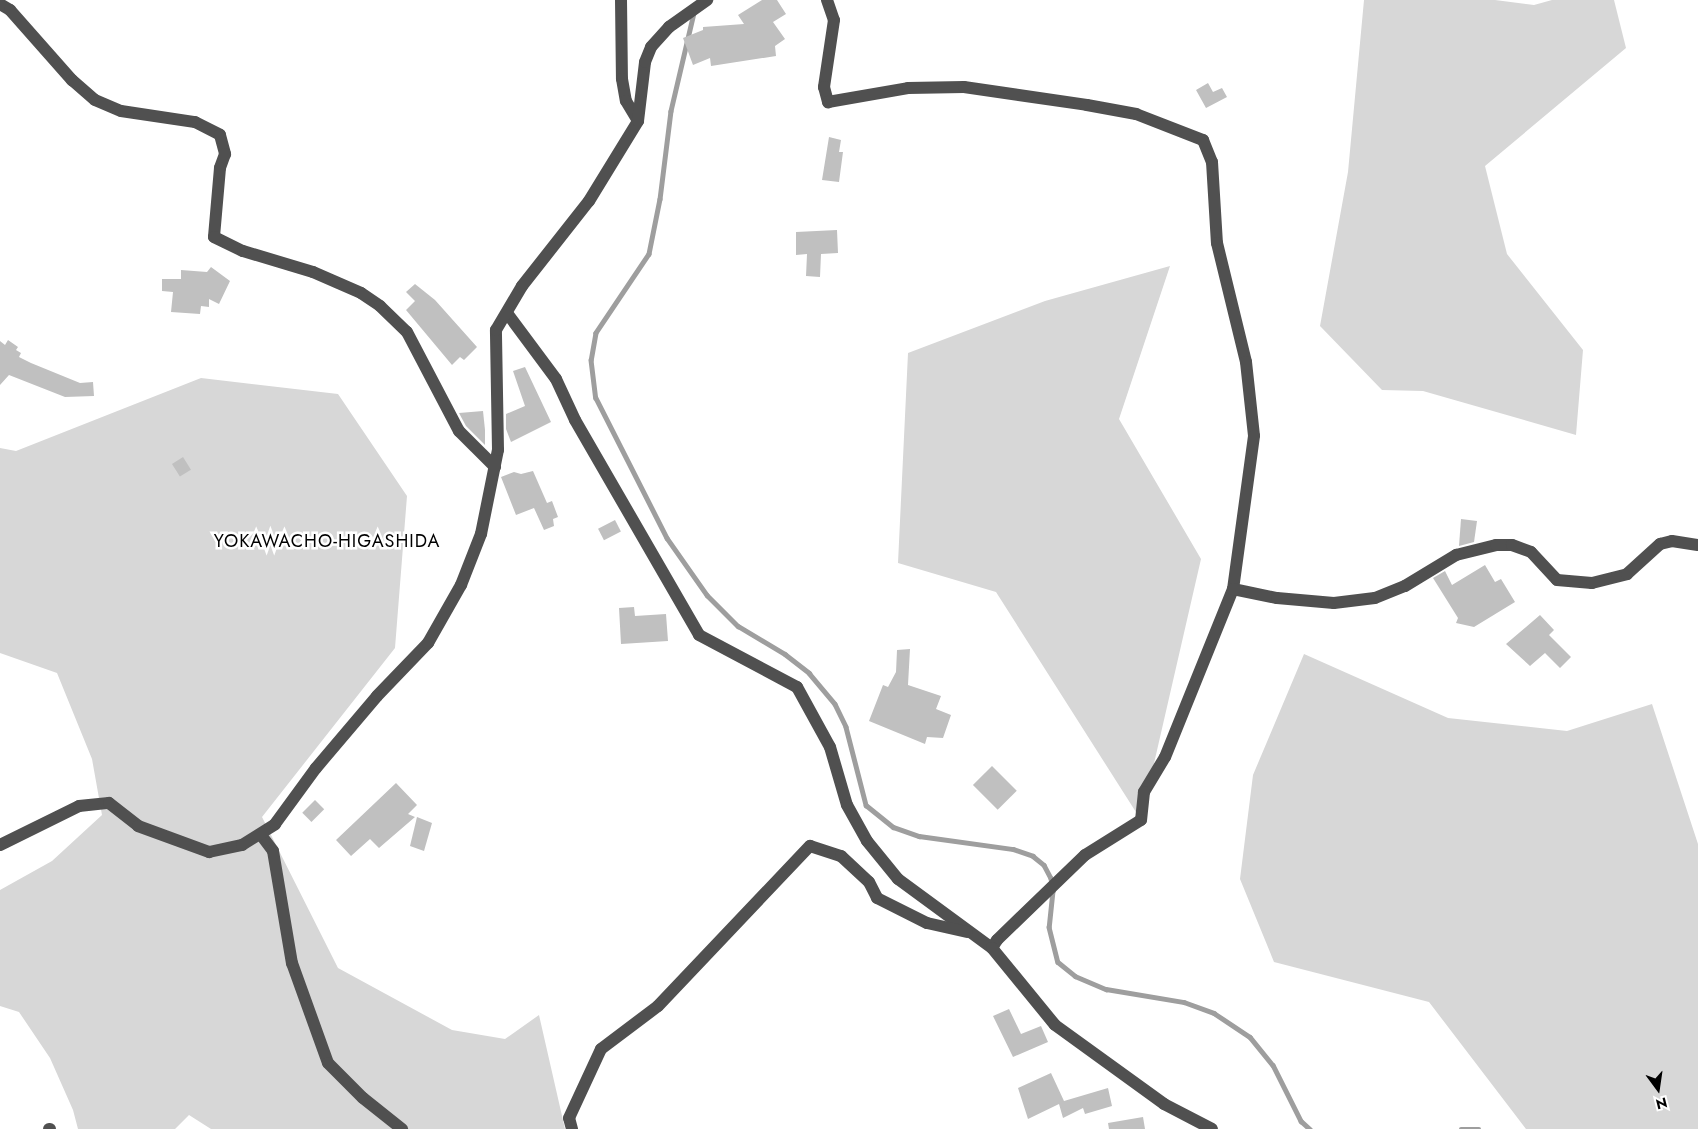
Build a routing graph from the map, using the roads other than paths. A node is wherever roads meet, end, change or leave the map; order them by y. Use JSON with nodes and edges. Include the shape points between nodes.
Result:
{"nodes":[{"id":1,"x":622,"y":0,"type":"edge"},
{"id":2,"x":707,"y":0,"type":"edge"},
{"id":3,"x":827,"y":0,"type":"edge"},
{"id":4,"x":0,"y":4,"type":"edge"},
{"id":5,"x":638,"y":120,"type":"junction"},
{"id":6,"x":508,"y":313,"type":"junction"},
{"id":7,"x":495,"y":467,"type":"junction"},
{"id":8,"x":1698,"y":545,"type":"edge"},
{"id":9,"x":1233,"y":589,"type":"junction"},
{"id":10,"x":261,"y":835,"type":"junction"},
{"id":11,"x":0,"y":845,"type":"edge"},
{"id":12,"x":972,"y":933,"type":"junction"},
{"id":13,"x":992,"y":948,"type":"junction"},
{"id":14,"x":402,"y":1129,"type":"edge"},
{"id":15,"x":572,"y":1129,"type":"edge"},
{"id":16,"x":1212,"y":1129,"type":"edge"}],
"edges":[{"from":1,"to":5,"type":"street","via":[[622,79],[626,101]]},
{"from":2,"to":5,"type":"street","via":[[669,27],[651,47],[645,62]]},
{"from":3,"to":9,"type":"street","via":[[834,20],[824,87],[828,102],[908,88],[964,87],[1136,114],[1203,140],[1212,162],[1217,243],[1246,362],[1254,436]]},
{"from":4,"to":7,"type":"street","via":[[10,10],[72,80],[95,100],[121,111],[195,122],[220,135],[225,154],[220,168],[214,237],[243,251],[313,272],[361,293],[380,306],[407,332],[459,431]]},
{"from":5,"to":6,"type":"street","via":[[589,201],[522,286]]},
{"from":6,"to":7,"type":"street","via":[[496,330],[498,412]]},
{"from":6,"to":12,"type":"street","via":[[556,379],[594,454],[699,635],[797,687],[830,747],[847,806],[867,841],[898,879]]},
{"from":7,"to":10,"type":"street","via":[[482,534],[461,585],[428,643],[377,696],[316,768],[275,824]]},
{"from":8,"to":9,"type":"street","via":[[1672,541],[1660,544],[1627,574],[1592,583],[1556,580],[1531,552],[1512,545],[1496,545],[1456,555],[1405,586],[1375,598],[1334,602],[1277,598]]},
{"from":9,"to":13,"type":"street","via":[[1165,757],[1144,792],[1141,820],[1085,855]]},
{"from":10,"to":11,"type":"street","via":[[242,845],[209,852],[138,826],[109,804],[80,806]]},
{"from":10,"to":14,"type":"street","via":[[273,852],[292,963],[328,1062],[363,1098]]},
{"from":12,"to":13,"type":"street"},
{"from":12,"to":15,"type":"street","via":[[927,923],[876,898],[869,882],[841,856],[810,846],[658,1006],[601,1049],[569,1118]]},
{"from":13,"to":16,"type":"street","via":[[1055,1025],[1164,1104]]}]}
